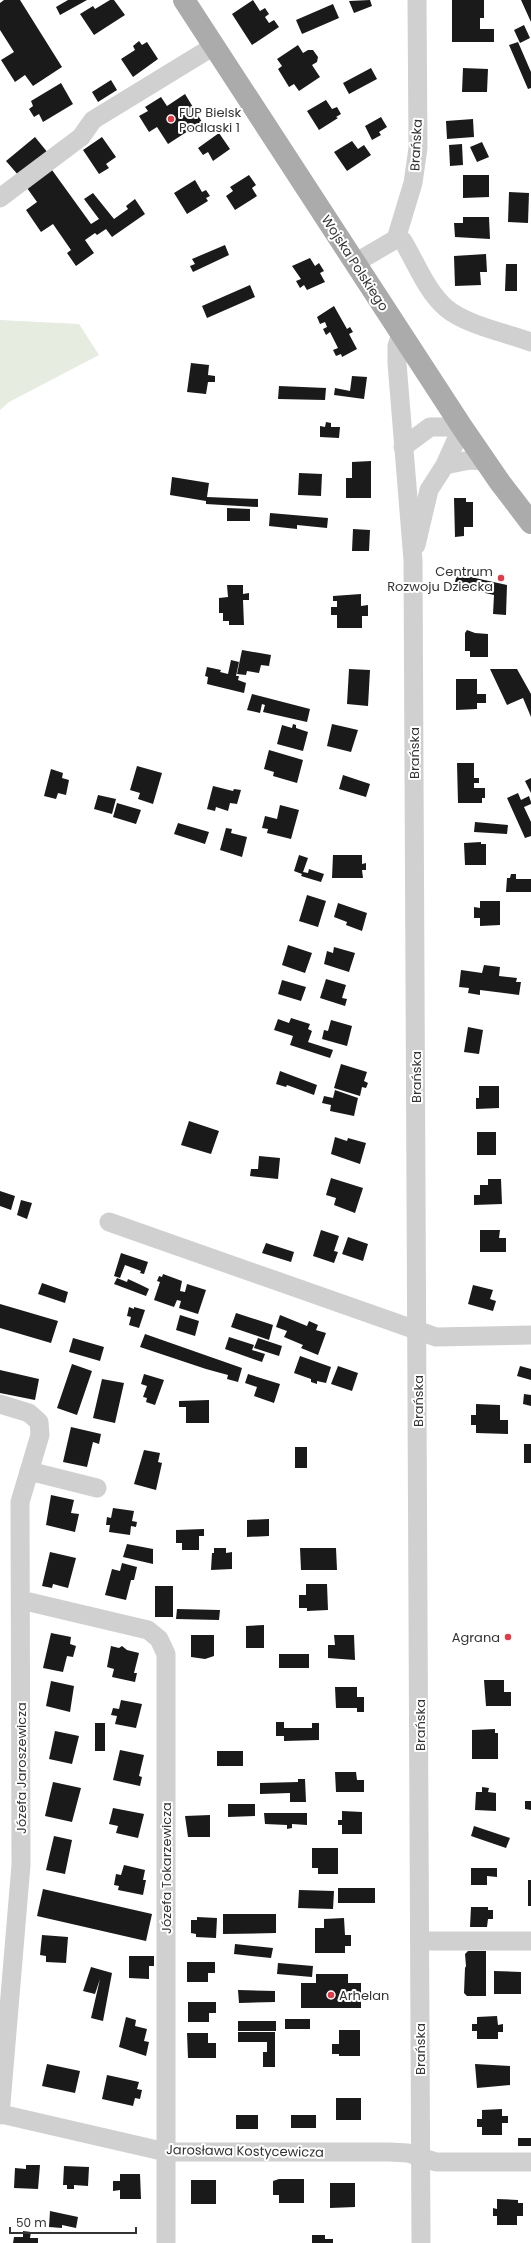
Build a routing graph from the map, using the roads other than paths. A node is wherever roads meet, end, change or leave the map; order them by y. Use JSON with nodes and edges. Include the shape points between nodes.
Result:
{"nodes":[{"id":1,"x":184,"y":0,"type":"edge"},
{"id":2,"x":417,"y":0,"type":"edge"},
{"id":3,"x":214,"y":46,"type":"junction"},
{"id":4,"x":0,"y":198,"type":"edge"},
{"id":5,"x":396,"y":240,"type":"junction"},
{"id":6,"x":356,"y":263,"type":"junction"},
{"id":7,"x":401,"y":334,"type":"junction"},
{"id":8,"x":531,"y":342,"type":"edge"},
{"id":9,"x":462,"y":427,"type":"junction"},
{"id":10,"x":403,"y":447,"type":"junction"},
{"id":11,"x":485,"y":461,"type":"junction"},
{"id":12,"x":445,"y":465,"type":"junction"},
{"id":13,"x":531,"y":522,"type":"edge"},
{"id":14,"x":413,"y":560,"type":"junction"},
{"id":15,"x":109,"y":1222,"type":"dead end"},
{"id":16,"x":417,"y":1331,"type":"junction"},
{"id":17,"x":531,"y":1335,"type":"edge"},
{"id":18,"x":0,"y":1404,"type":"edge"},
{"id":19,"x":29,"y":1471,"type":"junction"},
{"id":20,"x":97,"y":1488,"type":"dead end"},
{"id":21,"x":21,"y":1600,"type":"junction"},
{"id":22,"x":420,"y":1941,"type":"junction"},
{"id":23,"x":531,"y":1941,"type":"edge"},
{"id":24,"x":0,"y":2115,"type":"edge"},
{"id":25,"x":166,"y":2152,"type":"junction"},
{"id":26,"x":420,"y":2156,"type":"junction"},
{"id":27,"x":531,"y":2162,"type":"edge"},
{"id":28,"x":166,"y":2243,"type":"edge"},
{"id":29,"x":421,"y":2243,"type":"edge"}],
"edges":[{"from":1,"to":3,"type":"main road","name":"Wojska Polskiego"},
{"from":2,"to":5,"type":"street","name":"Brańska","via":[[418,148],[413,183]]},
{"from":3,"to":4,"type":"street","via":[[93,120],[81,137]]},
{"from":3,"to":6,"type":"main road","name":"Wojska Polskiego"},
{"from":5,"to":6,"type":"street"},
{"from":5,"to":8,"type":"street","via":[[403,241],[435,296],[446,308],[461,318]]},
{"from":6,"to":7,"type":"main road","name":"Wojska Polskiego"},
{"from":7,"to":9,"type":"main road","name":"Wojska Polskiego"},
{"from":7,"to":10,"type":"street","name":"Brańska","via":[[397,346],[397,363]]},
{"from":9,"to":10,"type":"street","via":[[430,427]]},
{"from":9,"to":11,"type":"main road","name":"Wojska Polskiego"},
{"from":9,"to":12,"type":"street","name":"Brańska"},
{"from":10,"to":14,"type":"street","name":"Brańska"},
{"from":11,"to":12,"type":"street","via":[[470,460]]},
{"from":11,"to":13,"type":"main road","name":"Wojska Polskiego"},
{"from":12,"to":14,"type":"street","name":"Brańska","via":[[429,490]]},
{"from":14,"to":16,"type":"street","name":"Brańska"},
{"from":15,"to":16,"type":"street"},
{"from":16,"to":17,"type":"street","via":[[436,1337]]},
{"from":16,"to":22,"type":"street","name":"Brańska"},
{"from":18,"to":19,"type":"street","name":"Józefa Jaroszewicza","via":[[29,1413],[39,1422],[40,1435]]},
{"from":19,"to":20,"type":"street"},
{"from":19,"to":21,"type":"street","name":"Józefa Jaroszewicza","via":[[20,1502]]},
{"from":21,"to":24,"type":"street","name":"Józefa Jaroszewicza","via":[[21,1865]]},
{"from":21,"to":25,"type":"street","name":"Józefa Tokarzewicza","via":[[148,1630],[159,1639],[166,1654]]},
{"from":22,"to":23,"type":"street"},
{"from":22,"to":26,"type":"street","name":"Brańska"},
{"from":24,"to":25,"type":"street","name":"Jarosława Kostycewicza"},
{"from":25,"to":26,"type":"street","name":"Jarosława Kostycewicza","via":[[389,2152]]},
{"from":25,"to":28,"type":"street","name":"Józefa Tokarzewicza"},
{"from":26,"to":27,"type":"street","name":"Jarosława Kostycewicza","via":[[436,2162]]},
{"from":26,"to":29,"type":"street","name":"Brańska"}]}
